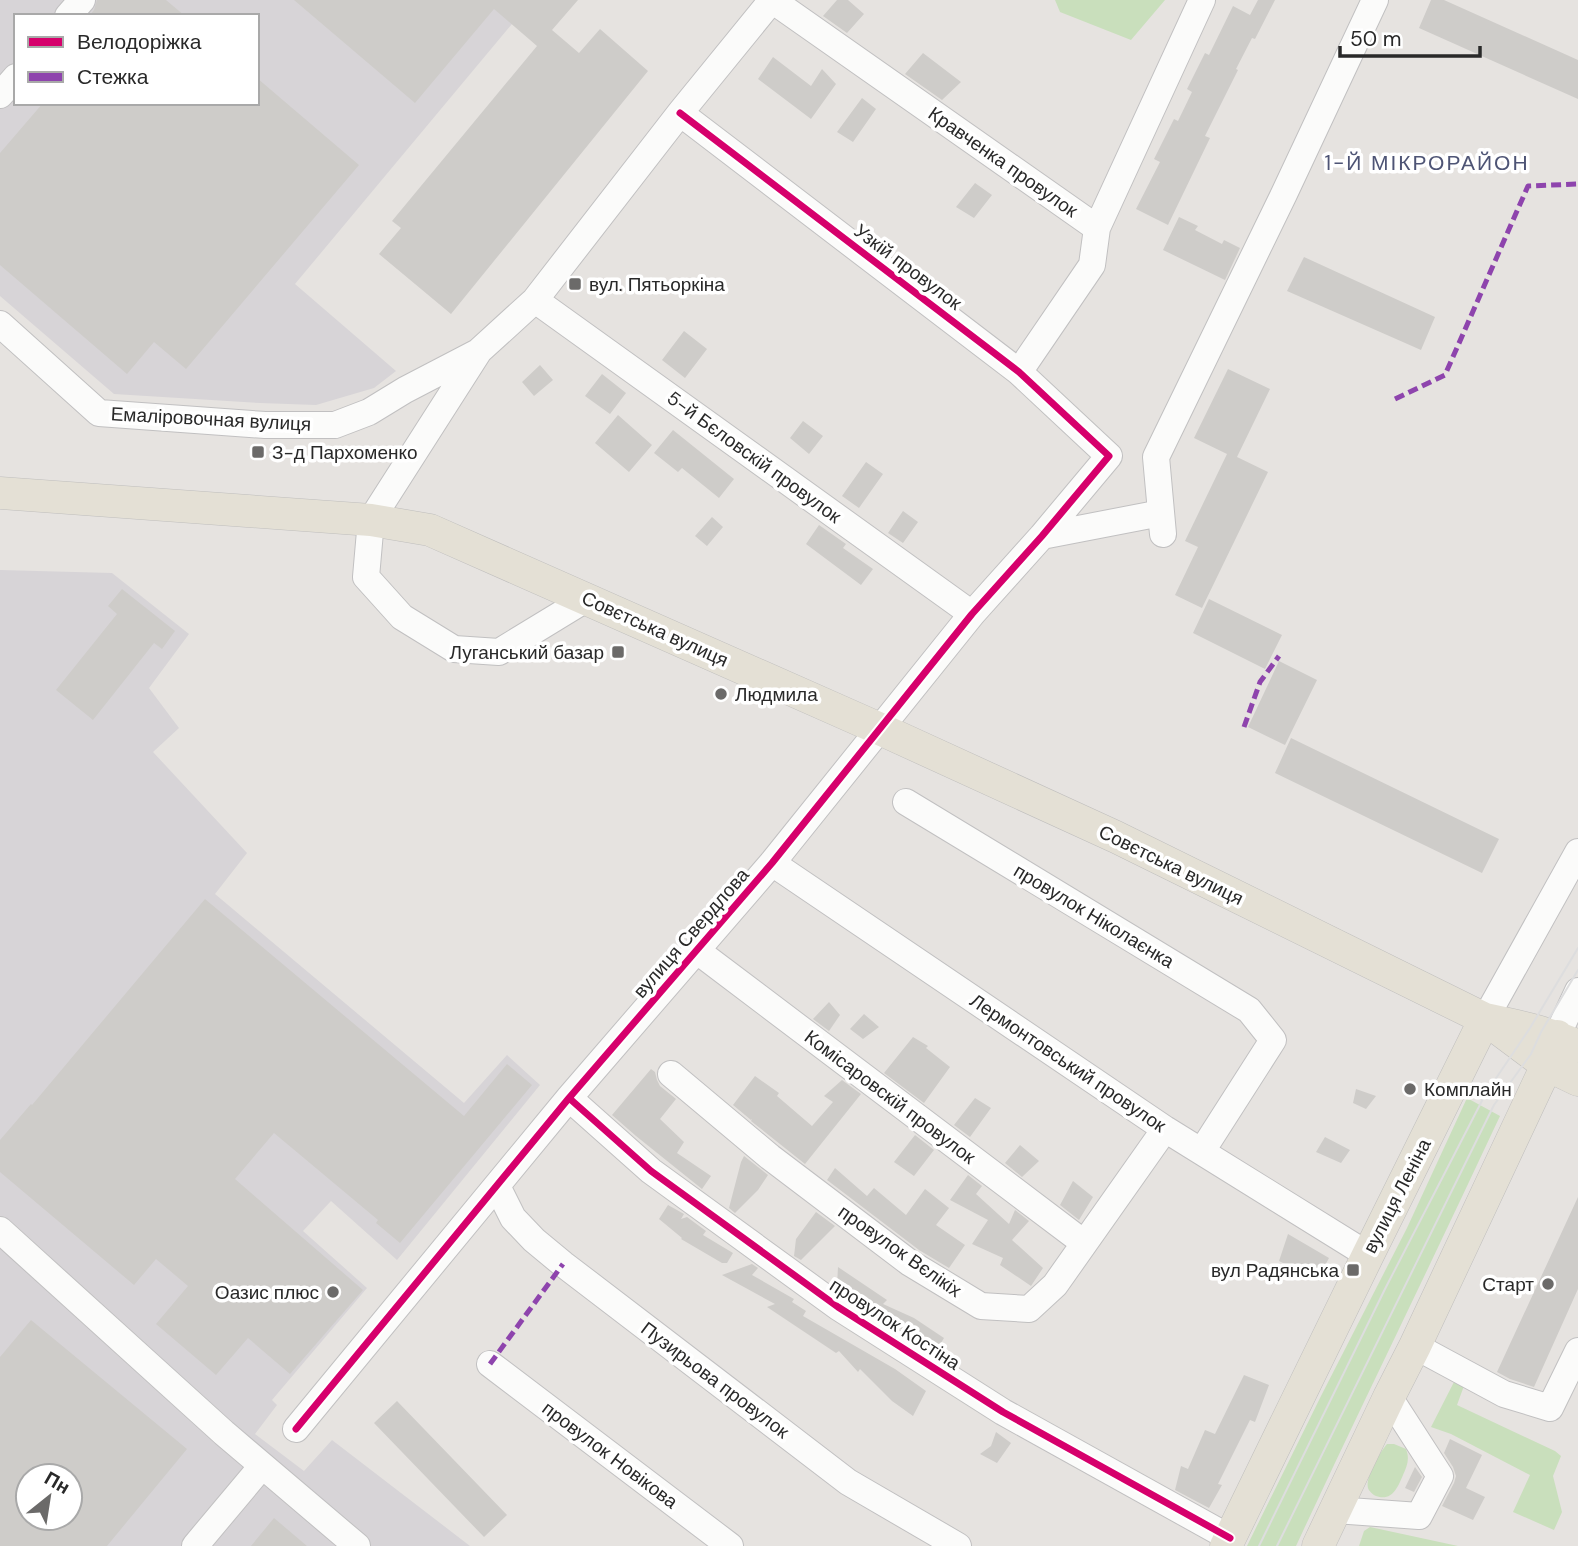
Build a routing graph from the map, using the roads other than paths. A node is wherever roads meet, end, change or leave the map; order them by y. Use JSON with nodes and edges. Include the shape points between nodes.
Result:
{"nodes":[{"id":1,"x":82,"y":0,"type":"edge"},
{"id":2,"x":772,"y":0,"type":"edge"},
{"id":3,"x":1202,"y":0,"type":"edge"},
{"id":4,"x":1375,"y":0,"type":"edge"},
{"id":5,"x":70,"y":14,"type":"edge"},
{"id":6,"x":14,"y":79,"type":"edge"},
{"id":7,"x":0,"y":95,"type":"edge"},
{"id":8,"x":680,"y":113,"type":"junction"},
{"id":9,"x":1097,"y":228,"type":"junction"},
{"id":10,"x":535,"y":300,"type":"junction"},
{"id":11,"x":0,"y":324,"type":"edge"},
{"id":12,"x":479,"y":351,"type":"junction"},
{"id":13,"x":1019,"y":372,"type":"junction"},
{"id":14,"x":1109,"y":456,"type":"joint"},
{"id":15,"x":0,"y":493,"type":"edge"},
{"id":16,"x":371,"y":520,"type":"junction"},
{"id":17,"x":1042,"y":536,"type":"junction"},
{"id":18,"x":586,"y":599,"type":"junction"},
{"id":19,"x":972,"y":614,"type":"junction"},
{"id":20,"x":880,"y":729,"type":"junction"},
{"id":21,"x":906,"y":802,"type":"dead end"},
{"id":22,"x":1578,"y":852,"type":"edge"},
{"id":23,"x":772,"y":863,"type":"junction"},
{"id":24,"x":696,"y":950,"type":"junction"},
{"id":25,"x":1578,"y":991,"type":"edge"},
{"id":26,"x":1485,"y":1019,"type":"junction"},
{"id":27,"x":1561,"y":1049,"type":"edge"},
{"id":28,"x":671,"y":1074,"type":"dead end"},
{"id":29,"x":1578,"y":1080,"type":"edge"},
{"id":30,"x":569,"y":1098,"type":"junction"},
{"id":31,"x":1165,"y":1129,"type":"junction"},
{"id":32,"x":1202,"y":1152,"type":"junction"},
{"id":33,"x":497,"y":1186,"type":"junction"},
{"id":34,"x":0,"y":1230,"type":"edge"},
{"id":35,"x":1084,"y":1243,"type":"junction"},
{"id":36,"x":1368,"y":1255,"type":"junction"},
{"id":37,"x":1415,"y":1346,"type":"junction"},
{"id":38,"x":1578,"y":1351,"type":"edge"},
{"id":39,"x":490,"y":1364,"type":"dead end"},
{"id":40,"x":1389,"y":1397,"type":"junction"},
{"id":41,"x":296,"y":1429,"type":"dead end"},
{"id":42,"x":262,"y":1466,"type":"junction"},
{"id":43,"x":1335,"y":1510,"type":"junction"},
{"id":44,"x":1228,"y":1542,"type":"edge"},
{"id":45,"x":195,"y":1546,"type":"edge"},
{"id":46,"x":357,"y":1546,"type":"edge"},
{"id":47,"x":730,"y":1546,"type":"edge"},
{"id":48,"x":958,"y":1546,"type":"edge"},
{"id":49,"x":1318,"y":1546,"type":"edge"}],
"edges":[{"from":1,"to":5,"type":"street"},
{"from":2,"to":8,"type":"street"},
{"from":2,"to":9,"type":"street","name":"Кравченка провулок"},
{"from":3,"to":9,"type":"street"},
{"from":4,"to":17,"type":"street","via":[[1156,457],[1162,524]]},
{"from":6,"to":7,"type":"street"},
{"from":8,"to":10,"type":"street"},
{"from":8,"to":13,"type":"street","name":"Узкій провулок"},
{"from":9,"to":13,"type":"street","name":"Кравченка провулок","via":[[1092,265]]},
{"from":10,"to":12,"type":"street"},
{"from":10,"to":19,"type":"street","name":"5-й Бєловскій провулок"},
{"from":11,"to":12,"type":"street","name":"Емаліровочная вулиця","via":[[99,413],[265,425],[335,425],[369,412]]},
{"from":12,"to":16,"type":"street"},
{"from":13,"to":14,"type":"street","name":"Узкій провулок"},
{"from":14,"to":17,"type":"street","name":"вулиця Свердлова"},
{"from":15,"to":16,"type":"main road","name":"Совєтська вулиця"},
{"from":16,"to":18,"type":"main road","name":"Совєтська вулиця","via":[[430,530]]},
{"from":16,"to":18,"type":"street","via":[[366,577],[402,617],[454,649],[499,652]]},
{"from":17,"to":19,"type":"street","name":"вулиця Свердлова"},
{"from":18,"to":20,"type":"main road","name":"Совєтська вулиця"},
{"from":19,"to":20,"type":"street","name":"вулиця Свердлова"},
{"from":20,"to":23,"type":"street","name":"вулиця Свердлова"},
{"from":20,"to":26,"type":"main road","name":"Совєтська вулиця","via":[[1116,837]]},
{"from":21,"to":32,"type":"street","name":"провулок Ніколаєнка","via":[[1249,1010],[1273,1040]]},
{"from":22,"to":26,"type":"street","name":"вулиця Леніна"},
{"from":23,"to":24,"type":"street","name":"вулиця Свердлова"},
{"from":23,"to":31,"type":"street","name":"Лермонтовський провулок"},
{"from":24,"to":30,"type":"street","name":"вулиця Свердлова"},
{"from":24,"to":35,"type":"street","name":"Комісаровскій провулок"},
{"from":25,"to":27,"type":"street"},
{"from":26,"to":27,"type":"main road","name":"Совєтська вулиця"},
{"from":26,"to":36,"type":"main road","name":"вулиця Леніна"},
{"from":27,"to":29,"type":"main road","name":"Совєтська вулиця"},
{"from":27,"to":37,"type":"main road"},
{"from":28,"to":35,"type":"street","name":"провулок Вєлікіх","via":[[770,1157],[910,1263],[981,1306],[1029,1309],[1055,1285]]},
{"from":30,"to":33,"type":"street","name":"вулиця Свердлова"},
{"from":30,"to":44,"type":"street","name":"провулок Костіна","via":[[651,1171],[838,1307],[1003,1412]]},
{"from":31,"to":32,"type":"street","name":"Лермонтовський провулок"},
{"from":31,"to":35,"type":"street","name":"провулок Вєлікіх"},
{"from":32,"to":36,"type":"street","name":"Лермонтовський провулок"},
{"from":33,"to":41,"type":"street","name":"вулиця Свердлова"},
{"from":33,"to":48,"type":"street","name":"Пузирьова провулок","via":[[513,1218],[563,1264],[848,1482]]},
{"from":34,"to":42,"type":"street"},
{"from":36,"to":44,"type":"main road","name":"вулиця Леніна"},
{"from":37,"to":38,"type":"street","via":[[1504,1394],[1550,1408]]},
{"from":37,"to":40,"type":"main road"},
{"from":39,"to":47,"type":"street","name":"провулок Новікова"},
{"from":40,"to":43,"type":"main road"},
{"from":40,"to":43,"type":"street","via":[[1440,1476],[1419,1516]]},
{"from":42,"to":45,"type":"street"},
{"from":42,"to":46,"type":"street"},
{"from":43,"to":49,"type":"main road"}]}
